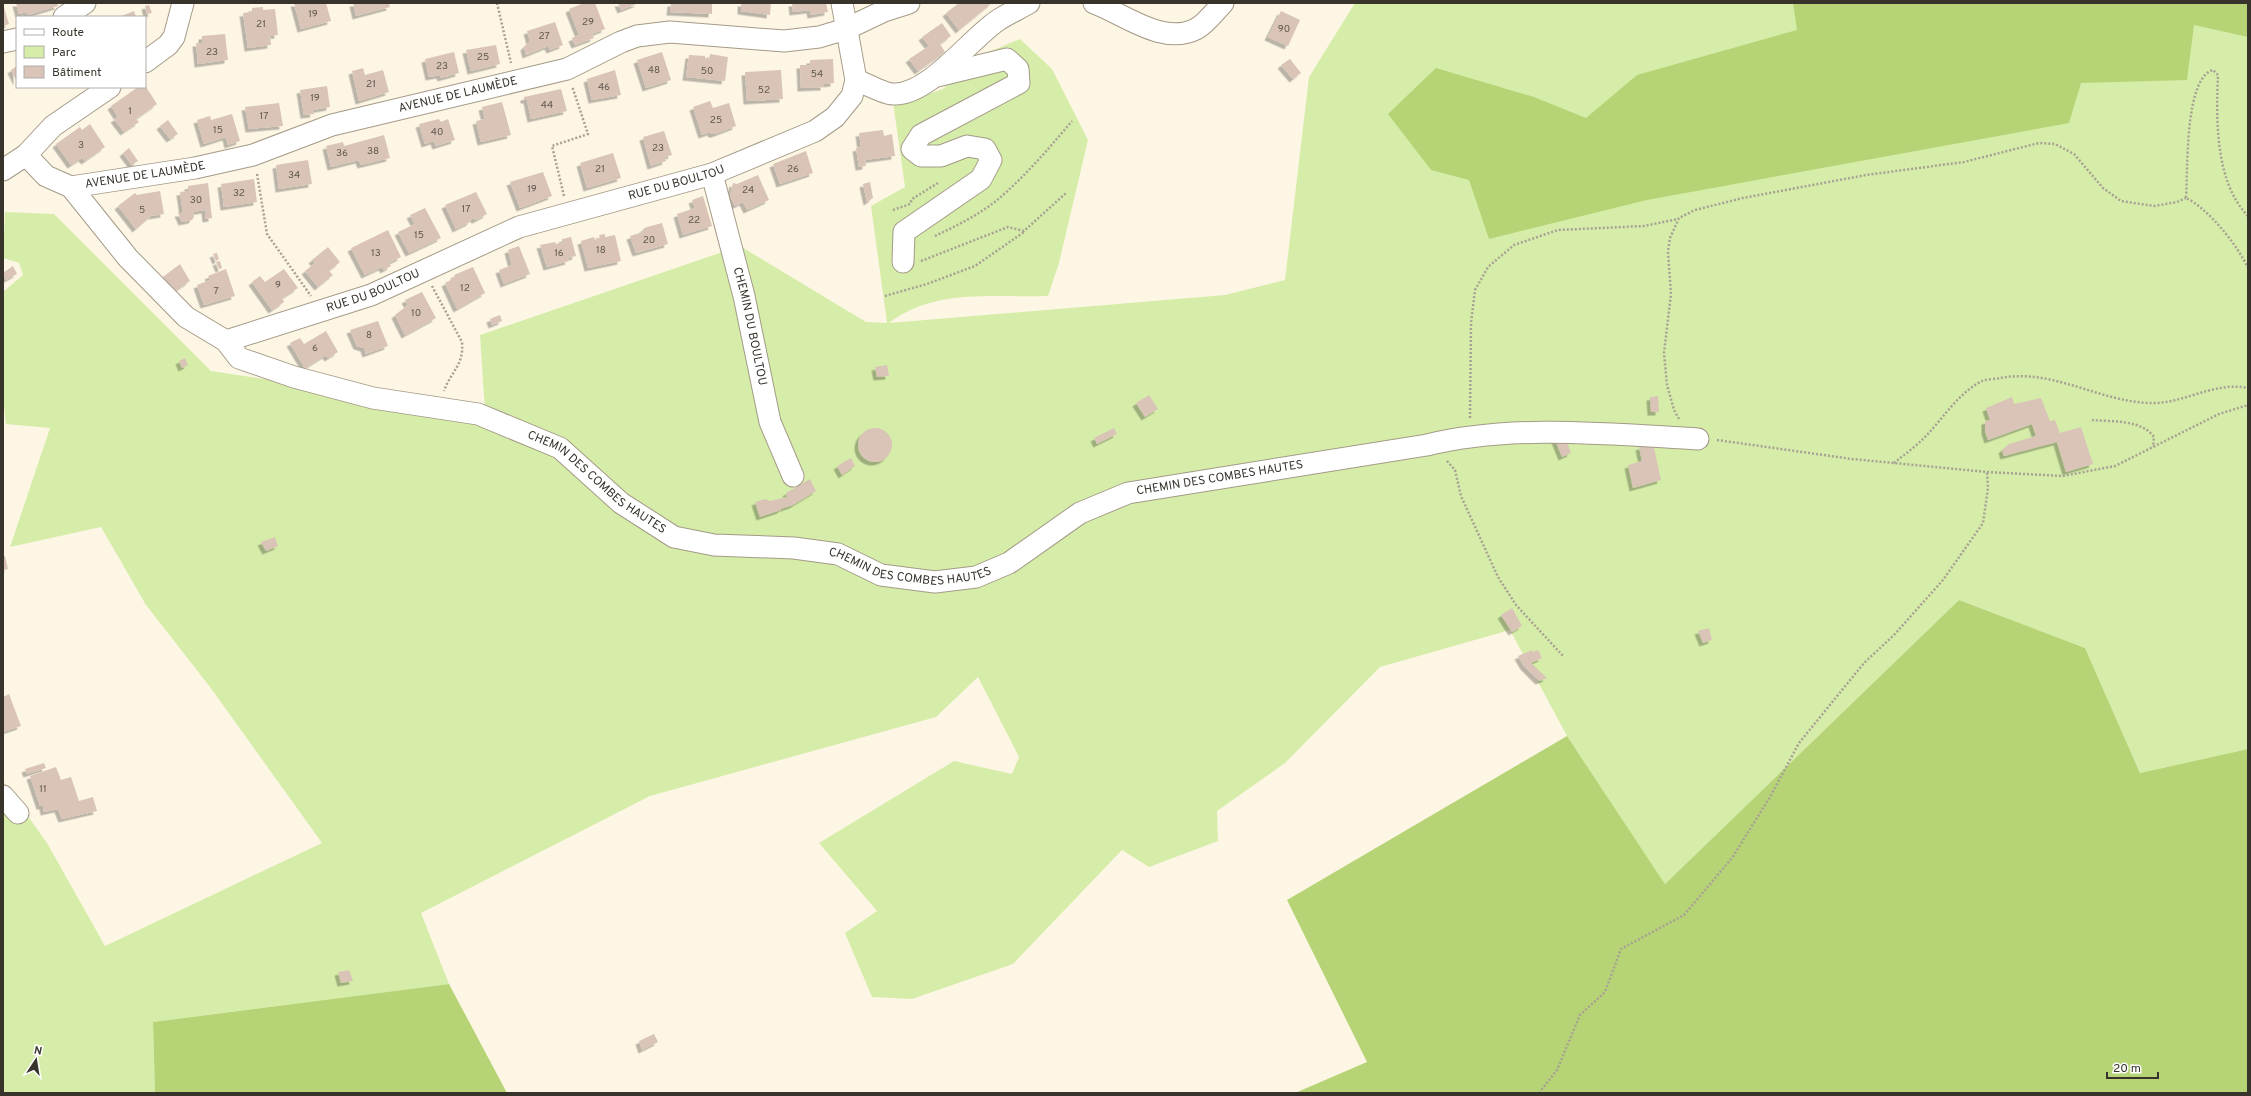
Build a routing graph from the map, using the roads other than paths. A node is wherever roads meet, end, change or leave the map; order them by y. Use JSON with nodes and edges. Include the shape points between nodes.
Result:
{"nodes":[{"id":1,"x":85,"y":3,"type":"edge"},
{"id":2,"x":183,"y":3,"type":"edge"},
{"id":3,"x":842,"y":3,"type":"edge"},
{"id":4,"x":909,"y":3,"type":"edge"},
{"id":5,"x":1029,"y":3,"type":"edge"},
{"id":6,"x":1094,"y":3,"type":"edge"},
{"id":7,"x":1217,"y":6,"type":"edge"},
{"id":8,"x":66,"y":16,"type":"edge"},
{"id":9,"x":846,"y":29,"type":"junction"},
{"id":10,"x":16,"y":39,"type":"edge"},
{"id":11,"x":3,"y":42,"type":"edge"},
{"id":12,"x":146,"y":61,"type":"edge"},
{"id":13,"x":937,"y":76,"type":"junction"},
{"id":14,"x":856,"y":80,"type":"junction"},
{"id":15,"x":109,"y":88,"type":"edge"},
{"id":16,"x":26,"y":155,"type":"junction"},
{"id":17,"x":3,"y":170,"type":"edge"},
{"id":18,"x":712,"y":174,"type":"junction"},
{"id":19,"x":71,"y":187,"type":"junction"},
{"id":20,"x":903,"y":262,"type":"road end"},
{"id":21,"x":226,"y":341,"type":"junction"},
{"id":22,"x":1698,"y":439,"type":"road end"},
{"id":23,"x":793,"y":476,"type":"dead end"},
{"id":24,"x":3,"y":796,"type":"edge"},
{"id":25,"x":18,"y":813,"type":"dead end"}],
"edges":[{"from":1,"to":8,"type":"street"},
{"from":2,"to":12,"type":"street","via":[[174,38]]},
{"from":3,"to":9,"type":"street"},
{"from":4,"to":9,"type":"street","name":"AVENUE DE LAUMÈDE","via":[[884,11]]},
{"from":5,"to":13,"type":"street","via":[[997,21]]},
{"from":6,"to":7,"type":"street","via":[[1152,30],[1175,34],[1196,29]]},
{"from":9,"to":14,"type":"street"},
{"from":9,"to":19,"type":"street","name":"AVENUE DE LAUMÈDE","via":[[820,37],[784,41],[670,32],[637,36],[567,69],[332,125],[253,154],[196,168]]},
{"from":10,"to":11,"type":"street"},
{"from":13,"to":14,"type":"street","via":[[912,90],[893,94]]},
{"from":13,"to":20,"type":"street","via":[[1007,59],[1018,69],[1019,83],[921,135],[912,149],[921,156],[941,156],[967,146],[985,149],[991,160],[981,179],[904,232]]},
{"from":14,"to":18,"type":"street","name":"RUE DU BOULTOU","via":[[852,96],[835,117],[815,131]]},
{"from":15,"to":16,"type":"street","via":[[53,126]]},
{"from":16,"to":17,"type":"street"},
{"from":16,"to":19,"type":"street","via":[[46,176]]},
{"from":18,"to":21,"type":"street","name":"RUE DU BOULTOU","via":[[519,227],[371,295]]},
{"from":18,"to":23,"type":"street","name":"CHEMIN DU BOULTOU","via":[[744,296],[770,422]]},
{"from":19,"to":21,"type":"street","via":[[128,258],[186,317]]},
{"from":21,"to":22,"type":"street","name":"CHEMIN DES COMBES HAUTES","via":[[239,358],[294,377],[373,398],[478,414],[560,448],[621,503],[674,537],[714,545],[794,548],[838,554],[881,575],[934,582],[976,577],[1009,563],[1080,513],[1128,493],[1427,445],[1461,437],[1539,433],[1622,434]]},
{"from":24,"to":25,"type":"street"}]}
